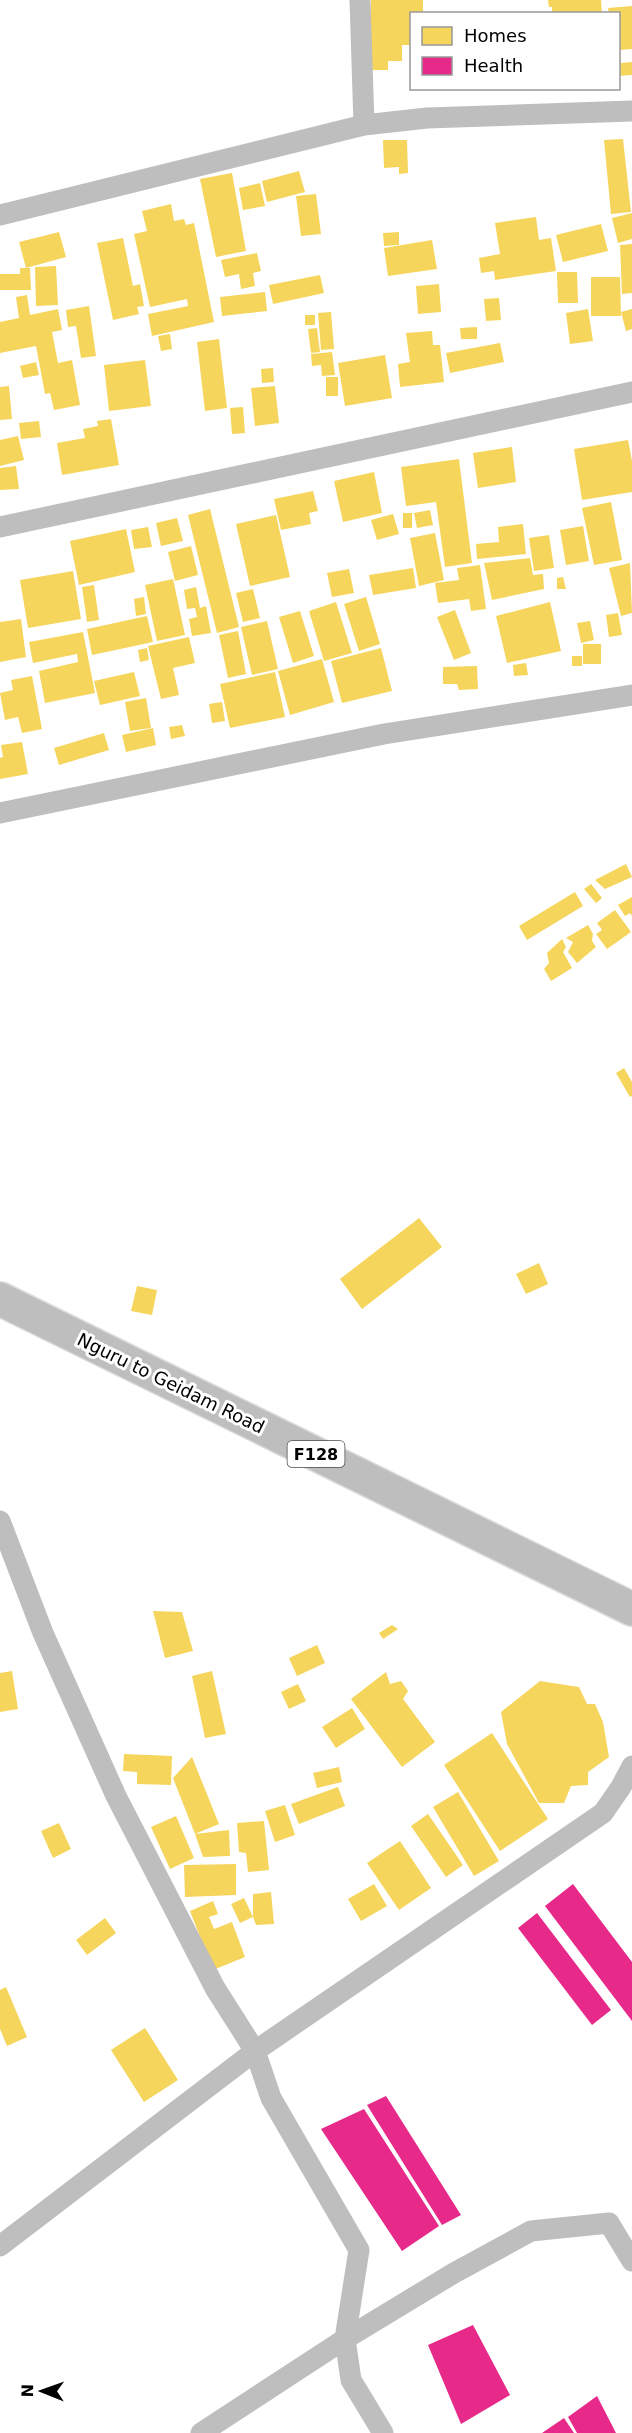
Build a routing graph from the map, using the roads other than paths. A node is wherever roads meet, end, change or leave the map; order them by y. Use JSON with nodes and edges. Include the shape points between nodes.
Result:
{"nodes":[{"id":1,"x":360,"y":0,"type":"edge"},
{"id":2,"x":632,"y":111,"type":"edge"},
{"id":3,"x":364,"y":125,"type":"junction"},
{"id":4,"x":0,"y":215,"type":"edge"},
{"id":5,"x":632,"y":392,"type":"edge"},
{"id":6,"x":0,"y":527,"type":"edge"},
{"id":7,"x":632,"y":695,"type":"edge"},
{"id":8,"x":0,"y":813,"type":"edge"},
{"id":9,"x":0,"y":1299,"type":"edge"},
{"id":10,"x":0,"y":1521,"type":"edge"},
{"id":11,"x":632,"y":1609,"type":"edge"},
{"id":12,"x":632,"y":1766,"type":"edge"},
{"id":13,"x":255,"y":2051,"type":"junction"},
{"id":14,"x":0,"y":2246,"type":"edge"},
{"id":15,"x":632,"y":2261,"type":"edge"},
{"id":16,"x":345,"y":2339,"type":"junction"},
{"id":17,"x":201,"y":2433,"type":"edge"},
{"id":18,"x":383,"y":2433,"type":"edge"}],
"edges":[{"from":1,"to":3,"type":"street"},
{"from":2,"to":3,"type":"street","via":[[427,118]]},
{"from":3,"to":4,"type":"street"},
{"from":5,"to":6,"type":"street"},
{"from":7,"to":8,"type":"street","via":[[384,734]]},
{"from":9,"to":11,"type":"main road","name":"Nguru to Geidam Road","number":"F128"},
{"from":10,"to":13,"type":"street","via":[[43,1633],[116,1796],[215,1988]]},
{"from":12,"to":13,"type":"street","via":[[603,1813]]},
{"from":13,"to":14,"type":"street"},
{"from":13,"to":16,"type":"street","via":[[270,2098],[359,2250]]},
{"from":15,"to":16,"type":"street","via":[[609,2223],[531,2231]]},
{"from":16,"to":17,"type":"street"},
{"from":16,"to":18,"type":"street","via":[[351,2380]]}]}
